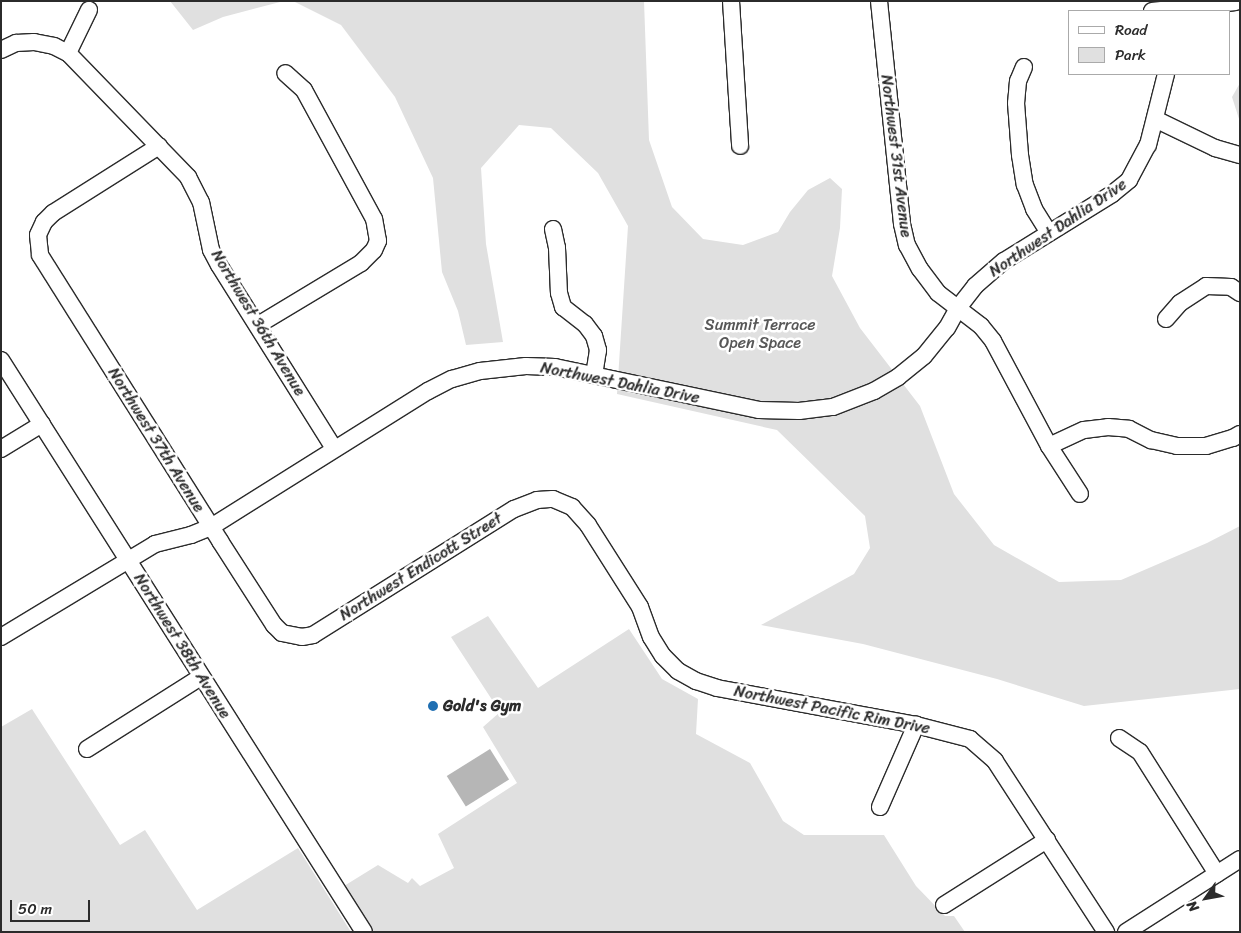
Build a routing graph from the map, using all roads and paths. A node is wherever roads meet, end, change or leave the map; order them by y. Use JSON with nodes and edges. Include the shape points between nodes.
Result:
{"nodes":[{"id":1,"x":731,"y":1,"type":"edge"},
{"id":2,"x":879,"y":1,"type":"edge"},
{"id":3,"x":1236,"y":2,"type":"edge"},
{"id":4,"x":89,"y":10,"type":"dead end"},
{"id":5,"x":1161,"y":10,"type":"edge"},
{"id":6,"x":1,"y":50,"type":"edge"},
{"id":7,"x":68,"y":53,"type":"junction"},
{"id":8,"x":1024,"y":67,"type":"dead end"},
{"id":9,"x":285,"y":73,"type":"dead end"},
{"id":10,"x":1166,"y":75,"type":"edge"},
{"id":11,"x":1155,"y":119,"type":"junction"},
{"id":12,"x":159,"y":146,"type":"junction"},
{"id":13,"x":740,"y":146,"type":"dead end"},
{"id":14,"x":1240,"y":155,"type":"edge"},
{"id":15,"x":553,"y":229,"type":"dead end"},
{"id":16,"x":1049,"y":233,"type":"junction"},
{"id":17,"x":1240,"y":293,"type":"edge"},
{"id":18,"x":958,"y":308,"type":"junction"},
{"id":19,"x":1166,"y":319,"type":"dead end"},
{"id":20,"x":258,"y":325,"type":"junction"},
{"id":21,"x":1,"y":360,"type":"edge"},
{"id":22,"x":594,"y":375,"type":"junction"},
{"id":23,"x":42,"y":424,"type":"junction"},
{"id":24,"x":1240,"y":434,"type":"edge"},
{"id":25,"x":1049,"y":446,"type":"junction"},
{"id":26,"x":334,"y":448,"type":"junction"},
{"id":27,"x":1,"y":449,"type":"edge"},
{"id":28,"x":1080,"y":494,"type":"dead end"},
{"id":29,"x":553,"y":499,"type":"joint"},
{"id":30,"x":211,"y":527,"type":"junction"},
{"id":31,"x":128,"y":560,"type":"junction"},
{"id":32,"x":291,"y":636,"type":"joint"},
{"id":33,"x":1,"y":637,"type":"edge"},
{"id":34,"x":202,"y":677,"type":"junction"},
{"id":35,"x":916,"y":725,"type":"junction"},
{"id":36,"x":1119,"y":738,"type":"dead end"},
{"id":37,"x":87,"y":749,"type":"dead end"},
{"id":38,"x":880,"y":807,"type":"dead end"},
{"id":39,"x":1047,"y":840,"type":"junction"},
{"id":40,"x":1240,"y":859,"type":"edge"},
{"id":41,"x":1217,"y":874,"type":"junction"},
{"id":42,"x":944,"y":905,"type":"dead end"},
{"id":43,"x":364,"y":932,"type":"edge"},
{"id":44,"x":1106,"y":932,"type":"edge"},
{"id":45,"x":1126,"y":932,"type":"edge"}],
"edges":[{"from":1,"to":13,"type":"street"},
{"from":2,"to":18,"type":"street","name":"Northwest 31st Avenue","via":[[907,245],[920,270],[938,293]]},
{"from":3,"to":5,"type":"street"},
{"from":4,"to":7,"type":"street"},
{"from":6,"to":7,"type":"street","via":[[16,43],[34,42]]},
{"from":7,"to":12,"type":"street","name":"Northwest 36th Avenue"},
{"from":8,"to":16,"type":"street","via":[[1018,81],[1016,102],[1020,155],[1025,185],[1034,209]]},
{"from":9,"to":20,"type":"street","via":[[304,90],[374,219],[378,242],[361,263]]},
{"from":10,"to":11,"type":"street","name":"Northwest Dahlia Drive"},
{"from":11,"to":14,"type":"street","via":[[1215,148]]},
{"from":11,"to":16,"type":"street","name":"Northwest Dahlia Drive","via":[[1148,145],[1129,180]]},
{"from":12,"to":20,"type":"street","name":"Northwest 36th Avenue","via":[[188,177],[201,202],[211,250]]},
{"from":12,"to":30,"type":"street","name":"Northwest 37th Avenue","via":[[53,213],[38,235],[40,255]]},
{"from":15,"to":22,"type":"street","via":[[557,248],[558,293],[563,308],[585,324],[594,336],[598,350]]},
{"from":16,"to":18,"type":"street","name":"Northwest Dahlia Drive","via":[[1004,261],[975,286]]},
{"from":17,"to":19,"type":"street","via":[[1231,287],[1206,286],[1180,303]]},
{"from":18,"to":22,"type":"street","name":"Northwest Dahlia Drive","via":[[947,328],[924,356],[898,377],[874,391],[833,407],[799,411],[759,410]]},
{"from":18,"to":25,"type":"street","name":"Northwest 31st Avenue","via":[[981,326],[993,341]]},
{"from":20,"to":26,"type":"street","name":"Northwest 36th Avenue"},
{"from":21,"to":23,"type":"street","name":"Northwest 38th Avenue"},
{"from":22,"to":26,"type":"street","name":"Northwest Dahlia Drive","via":[[526,366],[480,371],[452,379],[428,391]]},
{"from":23,"to":27,"type":"street"},
{"from":23,"to":31,"type":"street","name":"Northwest 38th Avenue"},
{"from":24,"to":25,"type":"street","via":[[1206,446],[1177,446],[1151,440],[1129,429],[1108,427],[1084,430]]},
{"from":25,"to":28,"type":"street","name":"Northwest 31st Avenue"},
{"from":26,"to":30,"type":"street","name":"Northwest Dahlia Drive"},
{"from":29,"to":32,"type":"street","name":"Northwest Endicott Street","via":[[537,500],[514,509],[313,635]]},
{"from":29,"to":35,"type":"street","name":"Northwest Pacific Rim Drive","via":[[572,507],[588,525],[640,607],[651,637],[678,671],[717,688]]},
{"from":30,"to":31,"type":"street","name":"Northwest Dahlia Drive","via":[[154,544]]},
{"from":30,"to":32,"type":"street","name":"Northwest 37th Avenue","via":[[274,625]]},
{"from":31,"to":33,"type":"street","name":"Northwest Dahlia Drive"},
{"from":31,"to":34,"type":"street","name":"Northwest 38th Avenue"},
{"from":34,"to":37,"type":"street"},
{"from":34,"to":43,"type":"street","name":"Northwest 38th Avenue"},
{"from":35,"to":38,"type":"street"},
{"from":35,"to":39,"type":"street","name":"Northwest Pacific Rim Drive","via":[[970,739],[995,761]]},
{"from":36,"to":41,"type":"street","via":[[1140,752]]},
{"from":39,"to":42,"type":"street"},
{"from":39,"to":44,"type":"street","name":"Northwest Pacific Rim Drive"},
{"from":40,"to":41,"type":"street"},
{"from":41,"to":45,"type":"street"}]}
